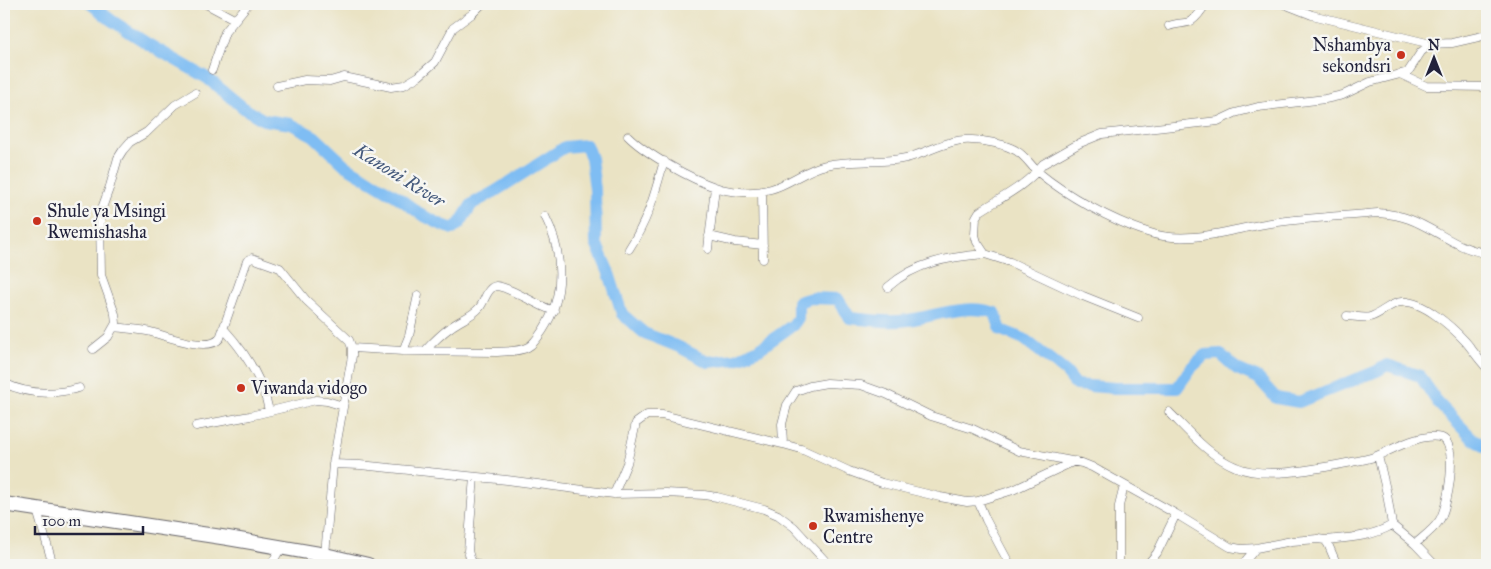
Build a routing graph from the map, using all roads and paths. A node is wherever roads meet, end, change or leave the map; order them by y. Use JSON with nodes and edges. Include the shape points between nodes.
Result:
{"nodes":[{"id":1,"x":206,"y":4,"type":"edge"},
{"id":2,"x":248,"y":4,"type":"edge"},
{"id":3,"x":482,"y":4,"type":"edge"},
{"id":4,"x":1206,"y":4,"type":"edge"},
{"id":5,"x":1284,"y":4,"type":"edge"},
{"id":6,"x":234,"y":19,"type":"junction"},
{"id":7,"x":1169,"y":26,"type":"dead end"},
{"id":8,"x":1487,"y":35,"type":"edge"},
{"id":9,"x":1431,"y":44,"type":"junction"},
{"id":10,"x":212,"y":70,"type":"dead end"},
{"id":11,"x":1400,"y":74,"type":"junction"},
{"id":12,"x":277,"y":86,"type":"dead end"},
{"id":13,"x":1487,"y":87,"type":"edge"},
{"id":14,"x":194,"y":93,"type":"dead end"},
{"id":15,"x":628,"y":136,"type":"dead end"},
{"id":16,"x":664,"y":161,"type":"junction"},
{"id":17,"x":1038,"y":171,"type":"junction"},
{"id":18,"x":715,"y":187,"type":"junction"},
{"id":19,"x":762,"y":191,"type":"junction"},
{"id":20,"x":544,"y":216,"type":"dead end"},
{"id":21,"x":709,"y":236,"type":"junction"},
{"id":22,"x":763,"y":245,"type":"junction"},
{"id":23,"x":629,"y":249,"type":"dead end"},
{"id":24,"x":708,"y":250,"type":"dead end"},
{"id":25,"x":1487,"y":253,"type":"edge"},
{"id":26,"x":985,"y":254,"type":"junction"},
{"id":27,"x":763,"y":258,"type":"dead end"},
{"id":28,"x":888,"y":287,"type":"dead end"},
{"id":29,"x":418,"y":295,"type":"dead end"},
{"id":30,"x":554,"y":311,"type":"junction"},
{"id":31,"x":1347,"y":316,"type":"dead end"},
{"id":32,"x":1138,"y":318,"type":"dead end"},
{"id":33,"x":115,"y":327,"type":"junction"},
{"id":34,"x":223,"y":328,"type":"junction"},
{"id":35,"x":352,"y":348,"type":"junction"},
{"id":36,"x":93,"y":349,"type":"dead end"},
{"id":37,"x":402,"y":351,"type":"junction"},
{"id":38,"x":425,"y":351,"type":"junction"},
{"id":39,"x":1487,"y":368,"type":"edge"},
{"id":40,"x":4,"y":382,"type":"edge"},
{"id":41,"x":80,"y":388,"type":"dead end"},
{"id":42,"x":343,"y":406,"type":"junction"},
{"id":43,"x":269,"y":411,"type":"junction"},
{"id":44,"x":1168,"y":412,"type":"dead end"},
{"id":45,"x":196,"y":426,"type":"dead end"},
{"id":46,"x":783,"y":444,"type":"junction"},
{"id":47,"x":1378,"y":456,"type":"junction"},
{"id":48,"x":1075,"y":462,"type":"junction"},
{"id":49,"x":334,"y":464,"type":"junction"},
{"id":50,"x":474,"y":477,"type":"junction"},
{"id":51,"x":1124,"y":486,"type":"junction"},
{"id":52,"x":614,"y":494,"type":"junction"},
{"id":53,"x":978,"y":501,"type":"junction"},
{"id":54,"x":4,"y":504,"type":"edge"},
{"id":55,"x":37,"y":510,"type":"junction"},
{"id":56,"x":1176,"y":514,"type":"junction"},
{"id":57,"x":1392,"y":525,"type":"junction"},
{"id":58,"x":1325,"y":540,"type":"junction"},
{"id":59,"x":1415,"y":544,"type":"junction"},
{"id":60,"x":281,"y":547,"type":"junction"},
{"id":61,"x":1256,"y":548,"type":"junction"},
{"id":62,"x":325,"y":555,"type":"junction"},
{"id":63,"x":53,"y":565,"type":"edge"},
{"id":64,"x":271,"y":565,"type":"edge"},
{"id":65,"x":368,"y":565,"type":"edge"},
{"id":66,"x":478,"y":565,"type":"edge"},
{"id":67,"x":829,"y":565,"type":"edge"},
{"id":68,"x":1010,"y":565,"type":"edge"},
{"id":69,"x":1119,"y":565,"type":"edge"},
{"id":70,"x":1146,"y":565,"type":"edge"},
{"id":71,"x":1242,"y":565,"type":"edge"},
{"id":72,"x":1337,"y":565,"type":"edge"},
{"id":73,"x":1435,"y":565,"type":"edge"}],
"edges":[{"from":1,"to":6,"type":"street"},
{"from":2,"to":6,"type":"street"},
{"from":3,"to":12,"type":"street","via":[[453,28],[435,62],[404,85],[390,87],[344,77]]},
{"from":4,"to":7,"type":"street","via":[[1189,22]]},
{"from":5,"to":9,"type":"street","via":[[1312,15]]},
{"from":6,"to":10,"type":"street","via":[[225,32]]},
{"from":8,"to":9,"type":"street"},
{"from":9,"to":11,"type":"street","via":[[1421,52],[1408,72]]},
{"from":11,"to":13,"type":"street","via":[[1426,86]]},
{"from":11,"to":17,"type":"street","via":[[1370,82],[1343,95],[1258,107],[1218,121],[1102,134],[1043,164]]},
{"from":14,"to":33,"type":"street","via":[[130,142],[118,158],[100,219],[101,275],[116,314]]},
{"from":15,"to":16,"type":"street","via":[[638,146]]},
{"from":16,"to":18,"type":"street"},
{"from":16,"to":23,"type":"street","via":[[651,208]]},
{"from":17,"to":19,"type":"street","via":[[1014,149],[969,140],[906,158],[826,165]]},
{"from":17,"to":25,"type":"street","via":[[1100,212],[1166,237],[1205,236],[1276,222],[1378,213],[1410,219],[1474,251]]},
{"from":17,"to":26,"type":"street","via":[[1016,190],[979,212],[975,235]]},
{"from":18,"to":19,"type":"street"},
{"from":18,"to":21,"type":"street"},
{"from":19,"to":22,"type":"street"},
{"from":20,"to":30,"type":"street","via":[[560,262]]},
{"from":21,"to":22,"type":"street"},
{"from":21,"to":24,"type":"street"},
{"from":22,"to":27,"type":"street"},
{"from":26,"to":28,"type":"street","via":[[928,263],[910,270]]},
{"from":26,"to":32,"type":"street"},
{"from":29,"to":37,"type":"street","via":[[409,336]]},
{"from":30,"to":38,"type":"street","via":[[538,338],[522,349],[498,352]]},
{"from":30,"to":38,"type":"street","via":[[511,291],[493,287],[479,308],[451,326]]},
{"from":31,"to":39,"type":"street","via":[[1369,317],[1400,302],[1415,302],[1466,341]]},
{"from":33,"to":34,"type":"street","via":[[210,344],[218,341]]},
{"from":33,"to":36,"type":"street"},
{"from":34,"to":35,"type":"street","via":[[247,261],[252,258],[280,268],[306,300],[349,340]]},
{"from":34,"to":43,"type":"street","via":[[254,370],[264,390]]},
{"from":35,"to":37,"type":"street"},
{"from":35,"to":42,"type":"street"},
{"from":37,"to":38,"type":"street"},
{"from":40,"to":41,"type":"street","via":[[36,393]]},
{"from":42,"to":43,"type":"street","via":[[316,400]]},
{"from":42,"to":49,"type":"street"},
{"from":43,"to":45,"type":"street"},
{"from":44,"to":47,"type":"street","via":[[1224,461],[1255,472],[1318,469]]},
{"from":46,"to":48,"type":"street","via":[[782,424],[787,405],[796,391],[827,383],[861,385],[931,416],[973,429],[1019,451]]},
{"from":46,"to":52,"type":"street","via":[[662,415],[647,415],[636,423],[627,463]]},
{"from":46,"to":53,"type":"street","via":[[882,483],[940,497]]},
{"from":47,"to":57,"type":"street"},
{"from":47,"to":59,"type":"street","via":[[1404,443],[1426,438],[1443,438],[1450,446],[1449,486],[1444,511],[1439,521]]},
{"from":48,"to":51,"type":"street","via":[[1102,471]]},
{"from":48,"to":53,"type":"street"},
{"from":49,"to":50,"type":"street"},
{"from":49,"to":62,"type":"street"},
{"from":50,"to":52,"type":"street"},
{"from":50,"to":66,"type":"street","via":[[468,551],[471,561]]},
{"from":51,"to":56,"type":"street"},
{"from":51,"to":69,"type":"street","via":[[1119,506]]},
{"from":52,"to":67,"type":"street","via":[[704,494],[764,509],[794,527]]},
{"from":53,"to":68,"type":"street"},
{"from":54,"to":55,"type":"highway"},
{"from":55,"to":60,"type":"highway"},
{"from":55,"to":63,"type":"street"},
{"from":56,"to":61,"type":"street","via":[[1230,547]]},
{"from":56,"to":70,"type":"street","via":[[1157,553]]},
{"from":57,"to":58,"type":"street","via":[[1376,533]]},
{"from":57,"to":59,"type":"street"},
{"from":58,"to":61,"type":"street","via":[[1307,539]]},
{"from":58,"to":72,"type":"street"},
{"from":59,"to":73,"type":"street"},
{"from":60,"to":62,"type":"highway"},
{"from":60,"to":64,"type":"street"},
{"from":61,"to":71,"type":"street"},
{"from":62,"to":65,"type":"highway"}]}
